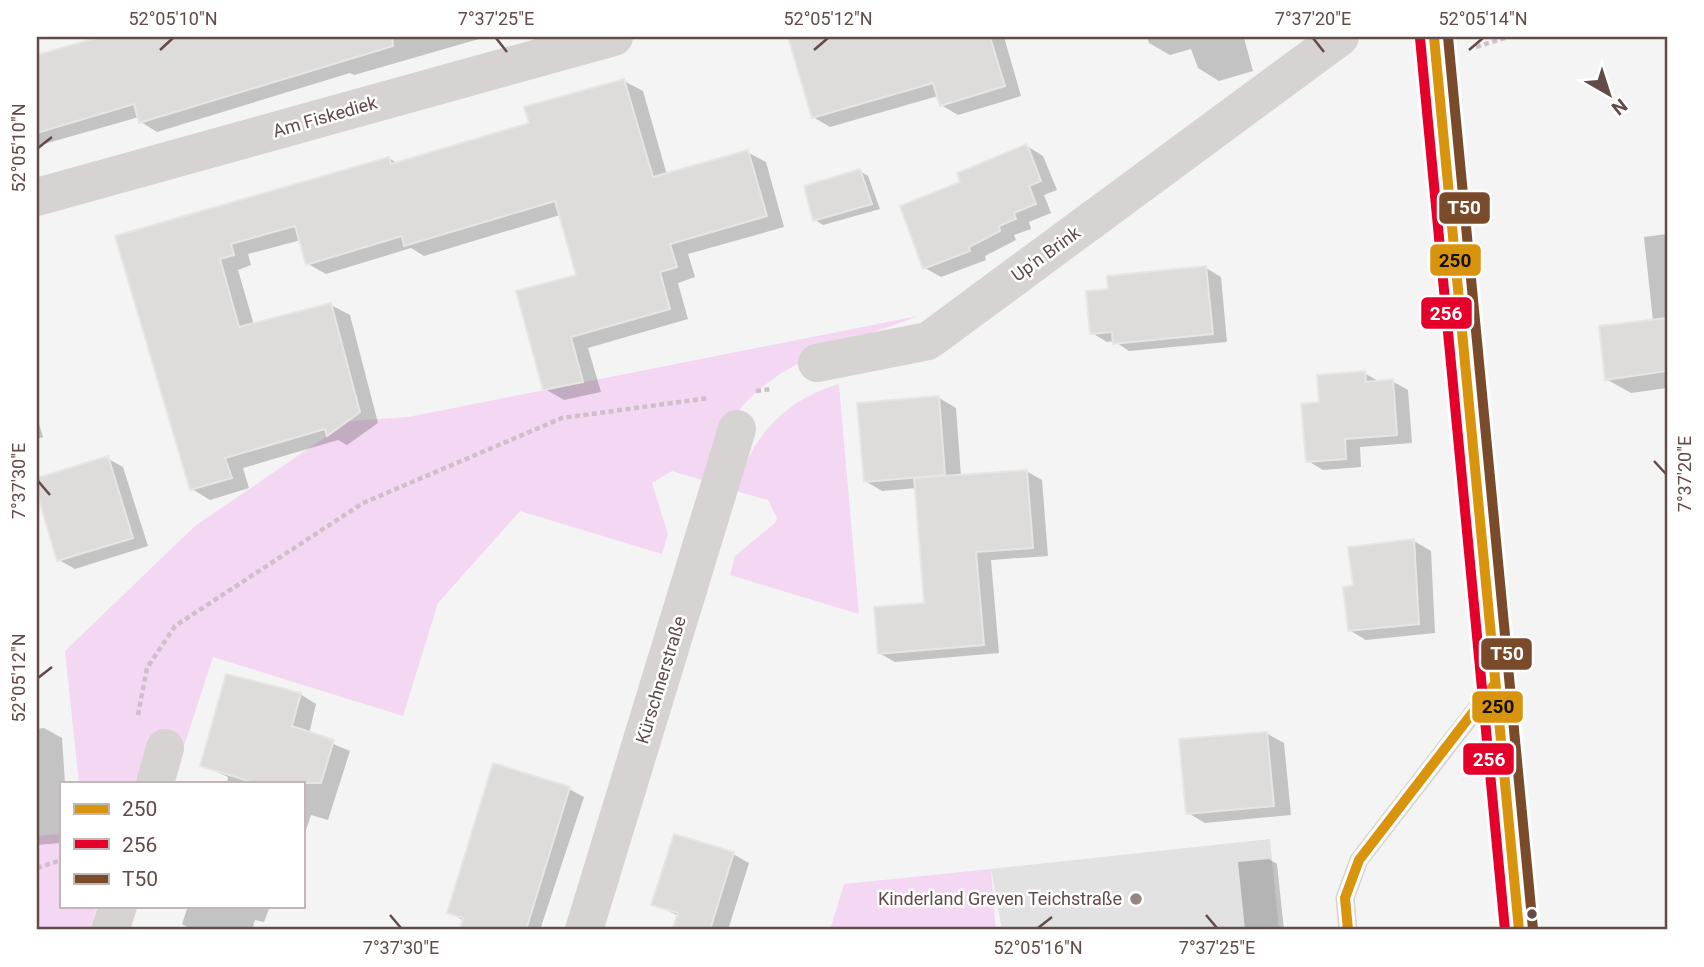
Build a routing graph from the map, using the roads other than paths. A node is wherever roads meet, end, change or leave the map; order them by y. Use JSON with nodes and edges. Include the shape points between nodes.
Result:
{"nodes":[{"id":1,"x":614,"y":37,"type":"edge"},
{"id":2,"x":1340,"y":37,"type":"edge"},
{"id":3,"x":1434,"y":37,"type":"edge"},
{"id":4,"x":37,"y":197,"type":"edge"},
{"id":5,"x":817,"y":363,"type":"road end"},
{"id":6,"x":737,"y":429,"type":"road end"},
{"id":7,"x":1494,"y":685,"type":"junction"},
{"id":8,"x":117,"y":908,"type":"edge"},
{"id":9,"x":110,"y":930,"type":"edge"},
{"id":10,"x":584,"y":930,"type":"edge"},
{"id":11,"x":1348,"y":930,"type":"edge"},
{"id":12,"x":1519,"y":930,"type":"edge"}],
"edges":[{"from":1,"to":4,"type":"street","name":"Am Fiskediek"},
{"from":2,"to":5,"type":"street","name":"Up'n Brink","via":[[928,341]]},
{"from":3,"to":7,"type":"street"},
{"from":6,"to":10,"type":"street","name":"Kürschnerstraße"},
{"from":7,"to":11,"type":"lane","via":[[1359,860],[1345,898]]},
{"from":7,"to":12,"type":"street"},
{"from":8,"to":9,"type":"street"}]}
